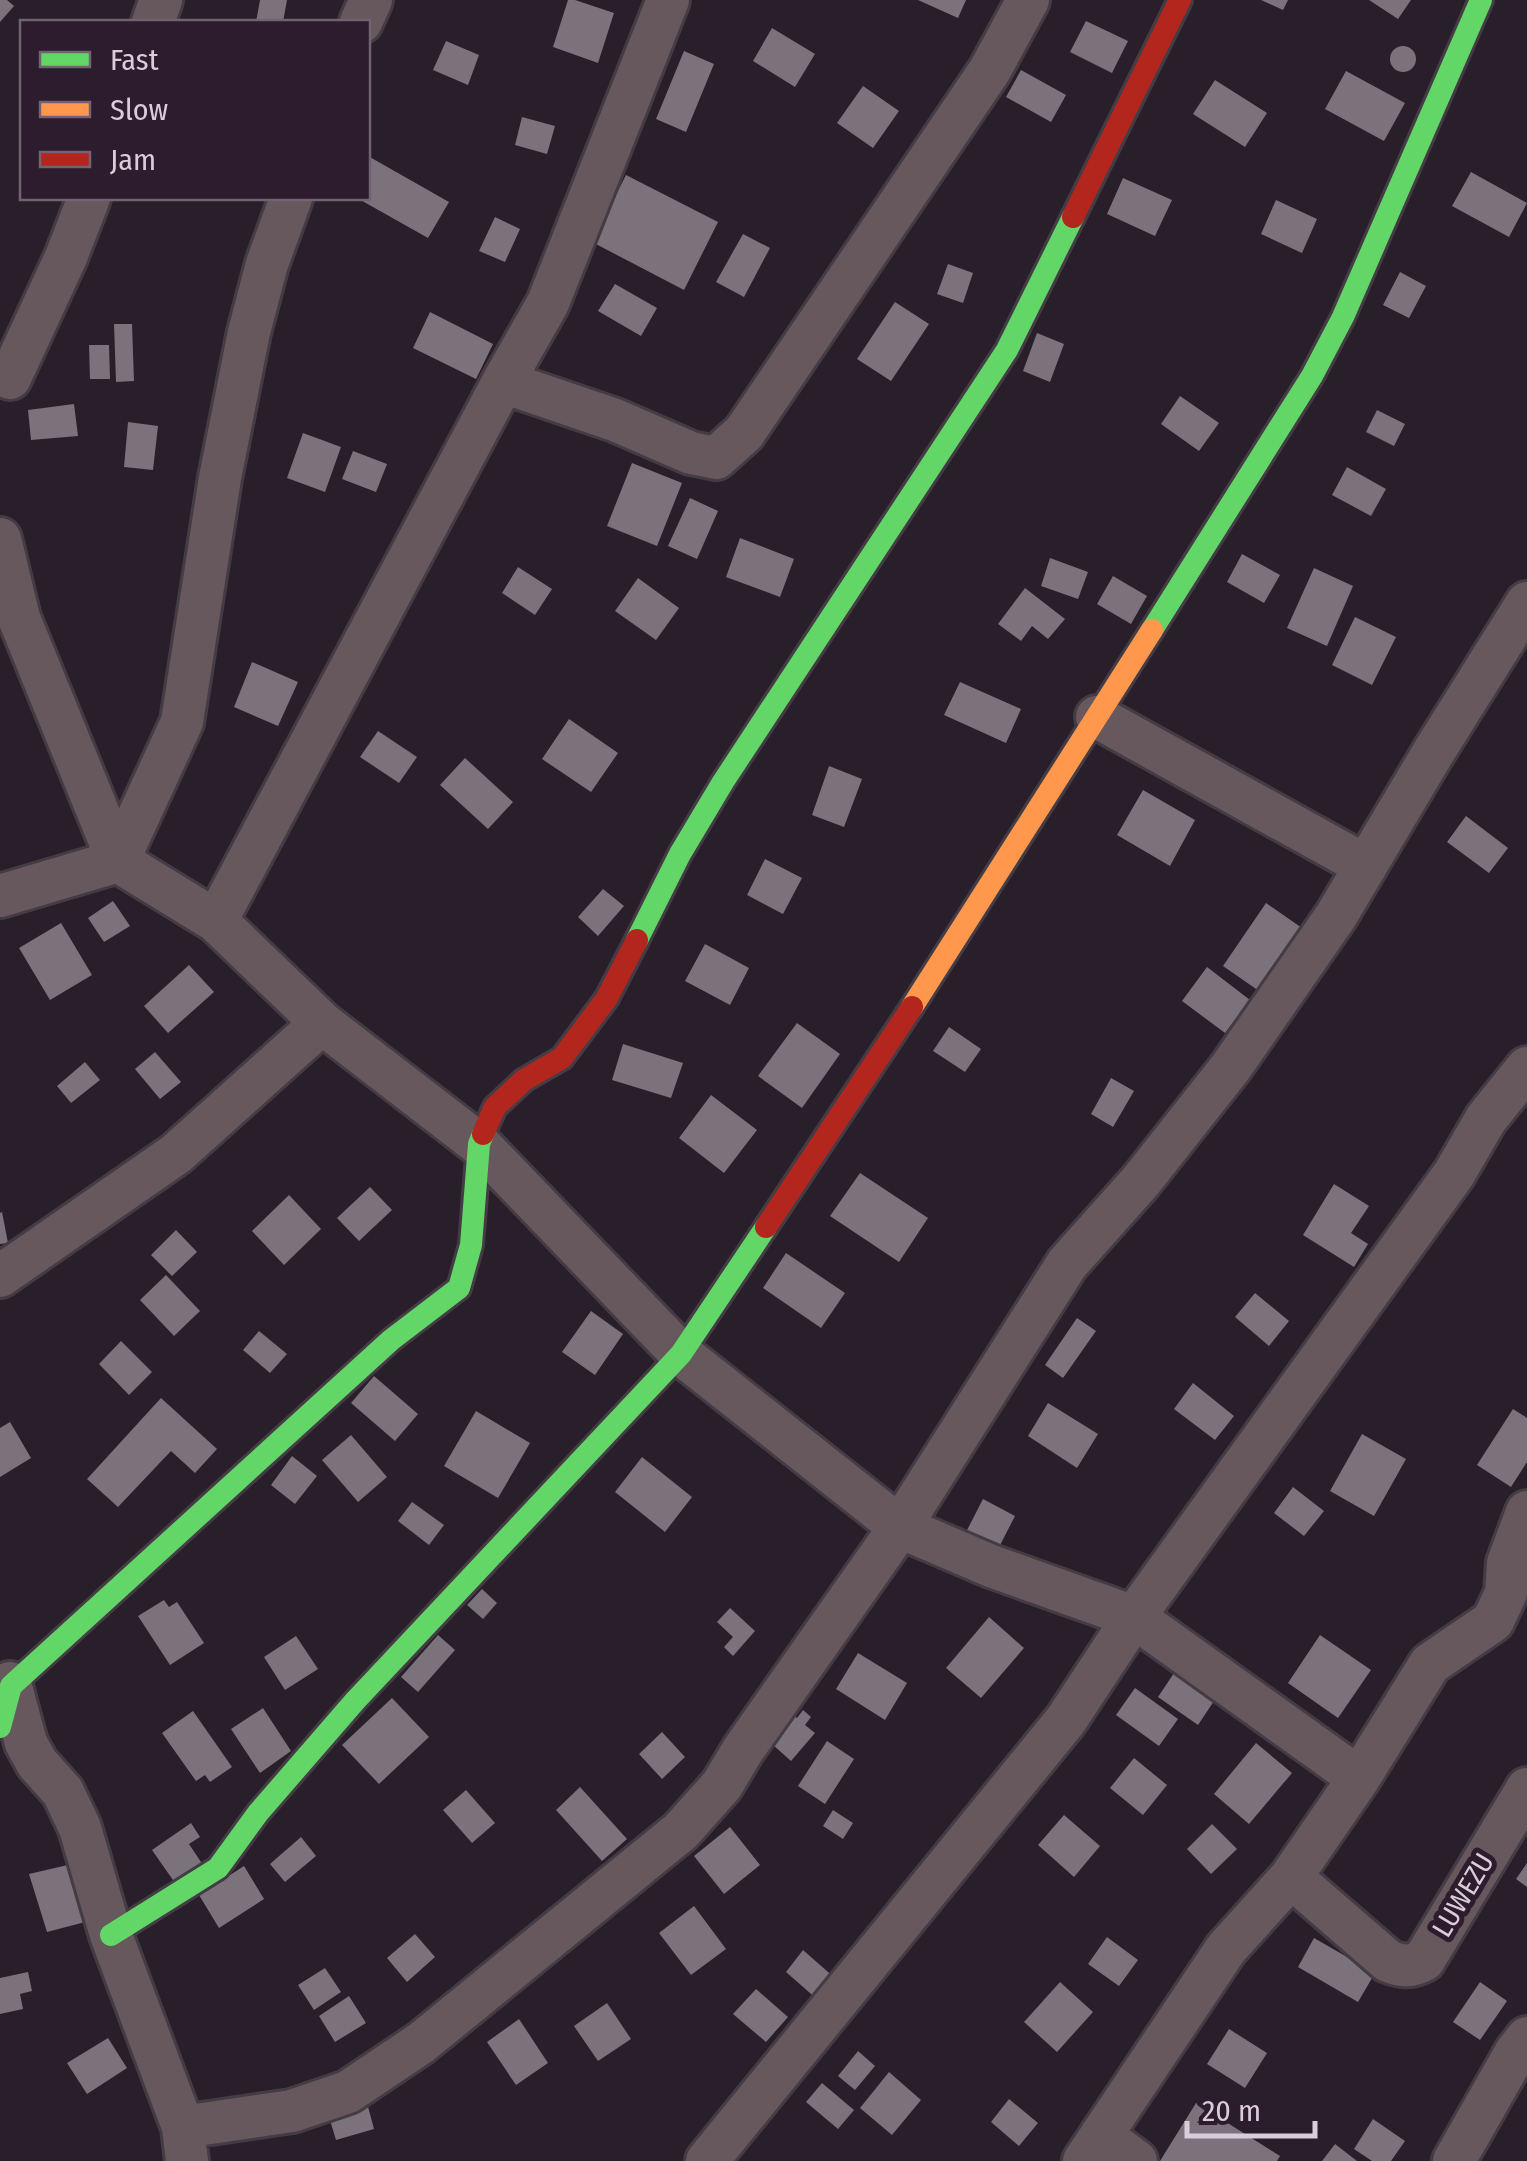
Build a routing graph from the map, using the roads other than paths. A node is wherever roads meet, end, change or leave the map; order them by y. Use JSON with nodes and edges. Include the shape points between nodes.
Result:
{"nodes":[{"id":1,"x":668,"y":0,"type":"edge"},
{"id":2,"x":1028,"y":0,"type":"edge"},
{"id":3,"x":1180,"y":0,"type":"edge"},
{"id":4,"x":1481,"y":0,"type":"edge"},
{"id":5,"x":88,"y":200,"type":"edge"},
{"id":6,"x":290,"y":200,"type":"edge"},
{"id":7,"x":0,"y":334,"type":"edge"},
{"id":8,"x":502,"y":382,"type":"junction"},
{"id":9,"x":5,"y":387,"type":"edge"},
{"id":10,"x":0,"y":539,"type":"edge"},
{"id":11,"x":1527,"y":603,"type":"edge"},
{"id":12,"x":1096,"y":717,"type":"junction"},
{"id":13,"x":118,"y":861,"type":"junction"},
{"id":14,"x":1366,"y":866,"type":"junction"},
{"id":15,"x":0,"y":896,"type":"edge"},
{"id":16,"x":216,"y":921,"type":"junction"},
{"id":17,"x":322,"y":1023,"type":"junction"},
{"id":18,"x":1527,"y":1068,"type":"edge"},
{"id":19,"x":479,"y":1144,"type":"junction"},
{"id":20,"x":0,"y":1276,"type":"edge"},
{"id":21,"x":681,"y":1354,"type":"junction"},
{"id":22,"x":1527,"y":1512,"type":"edge"},
{"id":23,"x":900,"y":1526,"type":"junction"},
{"id":24,"x":1134,"y":1616,"type":"junction"},
{"id":25,"x":6,"y":1675,"type":"edge"},
{"id":26,"x":0,"y":1728,"type":"edge"},
{"id":27,"x":1359,"y":1778,"type":"junction"},
{"id":28,"x":1527,"y":1790,"type":"edge"},
{"id":29,"x":1291,"y":1876,"type":"junction"},
{"id":30,"x":111,"y":1935,"type":"junction"},
{"id":31,"x":1527,"y":2038,"type":"edge"},
{"id":32,"x":185,"y":2144,"type":"edge"},
{"id":33,"x":1092,"y":2148,"type":"edge"},
{"id":34,"x":707,"y":2161,"type":"edge"},
{"id":35,"x":1136,"y":2161,"type":"edge"},
{"id":36,"x":1454,"y":2161,"type":"edge"}],
"edges":[{"from":1,"to":8,"type":"street","via":[[548,303]]},
{"from":2,"to":8,"type":"street","via":[[990,70],[744,434],[716,458]]},
{"from":3,"to":19,"type":"street","via":[[1007,350],[723,782],[607,998],[562,1058],[495,1107]]},
{"from":4,"to":12,"type":"street","via":[[1312,376]]},
{"from":5,"to":9,"type":"street"},
{"from":6,"to":13,"type":"street","via":[[249,332],[182,722]]},
{"from":7,"to":9,"type":"street"},
{"from":8,"to":16,"type":"street"},
{"from":10,"to":13,"type":"street","via":[[18,618]]},
{"from":11,"to":14,"type":"street"},
{"from":12,"to":14,"type":"street"},
{"from":12,"to":21,"type":"street"},
{"from":13,"to":15,"type":"street"},
{"from":13,"to":16,"type":"street"},
{"from":14,"to":23,"type":"street","via":[[1231,1067],[1067,1264]]},
{"from":16,"to":17,"type":"street"},
{"from":17,"to":19,"type":"street"},
{"from":17,"to":20,"type":"street","via":[[176,1154]]},
{"from":18,"to":24,"type":"street"},
{"from":19,"to":21,"type":"street"},
{"from":19,"to":25,"type":"street","via":[[471,1245],[459,1288]]},
{"from":21,"to":23,"type":"street"},
{"from":21,"to":30,"type":"street","via":[[355,1701],[218,1868]]},
{"from":22,"to":27,"type":"street","via":[[1492,1621],[1430,1664]]},
{"from":23,"to":24,"type":"street"},
{"from":23,"to":32,"type":"street","via":[[722,1785],[682,1831],[420,2043],[348,2092]]},
{"from":24,"to":27,"type":"street"},
{"from":24,"to":34,"type":"street","via":[[1066,1720]]},
{"from":25,"to":26,"type":"street"},
{"from":25,"to":30,"type":"street","via":[[26,1743],[80,1828]]},
{"from":27,"to":29,"type":"street"},
{"from":28,"to":29,"type":"street","name":"LUWEZU","via":[[1424,1960],[1414,1965],[1388,1961]]},
{"from":29,"to":33,"type":"street","via":[[1226,1949]]},
{"from":30,"to":32,"type":"street"},
{"from":31,"to":36,"type":"street"},
{"from":33,"to":35,"type":"street"}]}
